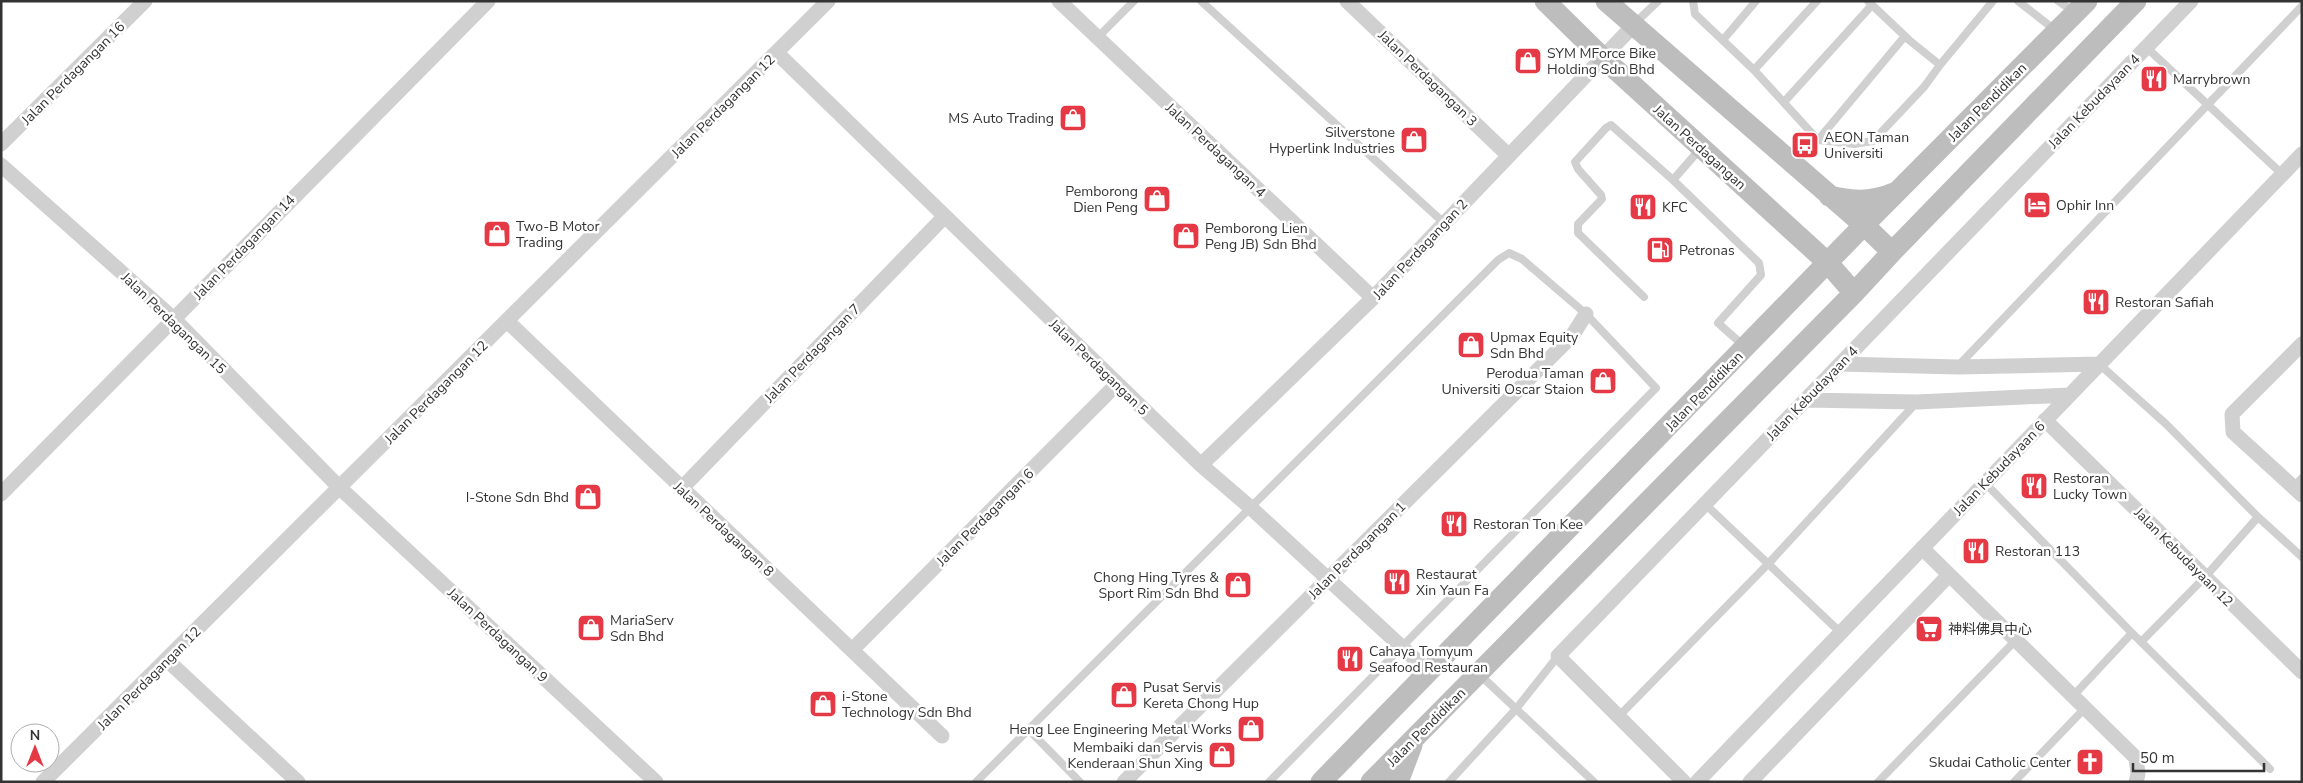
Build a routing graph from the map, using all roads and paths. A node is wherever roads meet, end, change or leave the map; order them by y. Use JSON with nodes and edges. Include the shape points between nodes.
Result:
{"nodes":[{"id":1,"x":145,"y":1,"type":"edge"},
{"id":2,"x":488,"y":1,"type":"edge"},
{"id":3,"x":828,"y":1,"type":"edge"},
{"id":4,"x":1059,"y":1,"type":"edge"},
{"id":5,"x":1134,"y":1,"type":"edge"},
{"id":6,"x":1201,"y":1,"type":"edge"},
{"id":7,"x":1347,"y":1,"type":"edge"},
{"id":8,"x":1545,"y":1,"type":"edge"},
{"id":9,"x":1606,"y":1,"type":"edge"},
{"id":10,"x":1658,"y":1,"type":"edge"},
{"id":11,"x":1693,"y":1,"type":"edge"},
{"id":12,"x":1756,"y":1,"type":"edge"},
{"id":13,"x":1817,"y":1,"type":"edge"},
{"id":14,"x":1992,"y":1,"type":"edge"},
{"id":15,"x":2018,"y":1,"type":"edge"},
{"id":16,"x":2136,"y":1,"type":"edge"},
{"id":17,"x":2190,"y":1,"type":"edge"},
{"id":18,"x":1870,"y":3,"type":"edge"},
{"id":19,"x":2073,"y":5,"type":"edge"},
{"id":20,"x":2302,"y":6,"type":"edge"},
{"id":21,"x":1633,"y":26,"type":"junction"},
{"id":22,"x":2057,"y":32,"type":"junction"},
{"id":23,"x":1905,"y":36,"type":"junction"},
{"id":24,"x":1097,"y":38,"type":"junction"},
{"id":25,"x":1723,"y":40,"type":"junction"},
{"id":26,"x":2146,"y":47,"type":"junction"},
{"id":27,"x":777,"y":53,"type":"junction"},
{"id":28,"x":2085,"y":53,"type":"junction"},
{"id":29,"x":1603,"y":58,"type":"junction"},
{"id":30,"x":1940,"y":65,"type":"junction"},
{"id":31,"x":1754,"y":70,"type":"junction"},
{"id":32,"x":1784,"y":102,"type":"junction"},
{"id":33,"x":2207,"y":104,"type":"junction"},
{"id":34,"x":1818,"y":140,"type":"junction"},
{"id":35,"x":1,"y":144,"type":"edge"},
{"id":36,"x":1701,"y":148,"type":"junction"},
{"id":37,"x":2302,"y":154,"type":"edge"},
{"id":38,"x":1508,"y":155,"type":"junction"},
{"id":39,"x":1,"y":165,"type":"edge"},
{"id":40,"x":2282,"y":174,"type":"junction"},
{"id":41,"x":1672,"y":180,"type":"junction"},
{"id":42,"x":1897,"y":192,"type":"junction"},
{"id":43,"x":1829,"y":196,"type":"junction"},
{"id":44,"x":944,"y":216,"type":"junction"},
{"id":45,"x":1782,"y":221,"type":"junction"},
{"id":46,"x":1444,"y":224,"type":"junction"},
{"id":47,"x":1864,"y":225,"type":"junction"},
{"id":48,"x":1892,"y":252,"type":"junction"},
{"id":49,"x":1828,"y":263,"type":"junction"},
{"id":50,"x":1854,"y":294,"type":"junction"},
{"id":51,"x":1644,"y":297,"type":"dead end"},
{"id":52,"x":1373,"y":298,"type":"junction"},
{"id":53,"x":1586,"y":314,"type":"junction"},
{"id":54,"x":1776,"y":317,"type":"junction"},
{"id":55,"x":174,"y":319,"type":"junction"},
{"id":56,"x":507,"y":321,"type":"junction"},
{"id":57,"x":2302,"y":344,"type":"edge"},
{"id":58,"x":1746,"y":348,"type":"junction"},
{"id":59,"x":1840,"y":364,"type":"junction"},
{"id":60,"x":2099,"y":364,"type":"junction"},
{"id":61,"x":1958,"y":367,"type":"junction"},
{"id":62,"x":1117,"y":384,"type":"junction"},
{"id":63,"x":2069,"y":395,"type":"junction"},
{"id":64,"x":1805,"y":400,"type":"junction"},
{"id":65,"x":1917,"y":402,"type":"junction"},
{"id":66,"x":2045,"y":420,"type":"junction"},
{"id":67,"x":1692,"y":458,"type":"junction"},
{"id":68,"x":1200,"y":465,"type":"junction"},
{"id":69,"x":1985,"y":483,"type":"junction"},
{"id":70,"x":2299,"y":486,"type":"edge"},
{"id":71,"x":340,"y":488,"type":"junction"},
{"id":72,"x":681,"y":489,"type":"junction"},
{"id":73,"x":1,"y":494,"type":"edge"},
{"id":74,"x":1705,"y":504,"type":"junction"},
{"id":75,"x":1251,"y":508,"type":"junction"},
{"id":76,"x":2258,"y":517,"type":"junction"},
{"id":77,"x":1922,"y":548,"type":"junction"},
{"id":78,"x":2302,"y":557,"type":"edge"},
{"id":79,"x":1770,"y":563,"type":"junction"},
{"id":80,"x":1949,"y":575,"type":"junction"},
{"id":81,"x":2204,"y":577,"type":"junction"},
{"id":82,"x":1327,"y":580,"type":"junction"},
{"id":83,"x":1840,"y":632,"type":"junction"},
{"id":84,"x":2132,"y":633,"type":"junction"},
{"id":85,"x":2016,"y":640,"type":"junction"},
{"id":86,"x":2141,"y":642,"type":"junction"},
{"id":87,"x":1401,"y":648,"type":"junction"},
{"id":88,"x":852,"y":650,"type":"junction"},
{"id":89,"x":1558,"y":656,"type":"junction"},
{"id":90,"x":167,"y":660,"type":"junction"},
{"id":91,"x":1430,"y":672,"type":"junction"},
{"id":92,"x":2302,"y":672,"type":"edge"},
{"id":93,"x":1479,"y":674,"type":"junction"},
{"id":94,"x":2073,"y":696,"type":"junction"},
{"id":95,"x":2085,"y":708,"type":"junction"},
{"id":96,"x":1516,"y":709,"type":"junction"},
{"id":97,"x":1619,"y":716,"type":"junction"},
{"id":98,"x":1029,"y":730,"type":"junction"},
{"id":99,"x":942,"y":736,"type":"dead end"},
{"id":100,"x":1414,"y":740,"type":"junction"},
{"id":101,"x":2270,"y":769,"type":"dead end"},
{"id":102,"x":2137,"y":778,"type":"edge"},
{"id":103,"x":1322,"y":781,"type":"edge"},
{"id":104,"x":43,"y":782,"type":"edge"},
{"id":105,"x":298,"y":782,"type":"edge"},
{"id":106,"x":656,"y":782,"type":"edge"},
{"id":107,"x":976,"y":782,"type":"edge"},
{"id":108,"x":1080,"y":782,"type":"edge"},
{"id":109,"x":1124,"y":782,"type":"edge"},
{"id":110,"x":1270,"y":782,"type":"edge"},
{"id":111,"x":1370,"y":782,"type":"edge"},
{"id":112,"x":1398,"y":782,"type":"edge"},
{"id":113,"x":1449,"y":782,"type":"edge"},
{"id":114,"x":1594,"y":782,"type":"edge"},
{"id":115,"x":1684,"y":782,"type":"edge"},
{"id":116,"x":1696,"y":782,"type":"edge"},
{"id":117,"x":1750,"y":782,"type":"edge"},
{"id":118,"x":1878,"y":782,"type":"edge"},
{"id":119,"x":2014,"y":782,"type":"edge"}],
"edges":[{"from":1,"to":35,"type":"street","name":"Jalan Perdagangan 16"},
{"from":2,"to":55,"type":"street","name":"Jalan Perdagangan 14"},
{"from":3,"to":27,"type":"street","name":"Jalan Perdagangan 12"},
{"from":4,"to":24,"type":"street","name":"Jalan Perdagangan 4"},
{"from":5,"to":24,"type":"lane"},
{"from":6,"to":46,"type":"lane"},
{"from":7,"to":38,"type":"street","name":"Jalan Perdagangan 3"},
{"from":8,"to":29,"type":"main road","name":"Jalan Perdagangan"},
{"from":9,"to":21,"type":"main road"},
{"from":10,"to":21,"type":"lane"},
{"from":11,"to":25,"type":"lane","via":[[1695,14]]},
{"from":12,"to":25,"type":"lane"},
{"from":13,"to":31,"type":"lane"},
{"from":14,"to":30,"type":"lane"},
{"from":15,"to":22,"type":"lane"},
{"from":16,"to":28,"type":"main road","name":"Jalan Pendidikan"},
{"from":17,"to":26,"type":"street","name":"Jalan Kebudayaan 4"},
{"from":18,"to":23,"type":"lane"},
{"from":18,"to":32,"type":"lane"},
{"from":19,"to":22,"type":"main road","name":"Jalan Pendidikan"},
{"from":20,"to":33,"type":"lane"},
{"from":21,"to":29,"type":"street","name":"Jalan Perdagangan 2"},
{"from":21,"to":43,"type":"main road"},
{"from":22,"to":42,"type":"main road","name":"Jalan Pendidikan"},
{"from":23,"to":30,"type":"lane"},
{"from":23,"to":34,"type":"lane"},
{"from":24,"to":52,"type":"street","name":"Jalan Perdagangan 4"},
{"from":25,"to":31,"type":"lane"},
{"from":26,"to":33,"type":"lane"},
{"from":26,"to":59,"type":"street","name":"Jalan Kebudayaan 4"},
{"from":27,"to":44,"type":"street","name":"Jalan Perdagangan 5"},
{"from":27,"to":56,"type":"street","name":"Jalan Perdagangan 12"},
{"from":28,"to":48,"type":"main road","name":"Jalan Pendidikan"},
{"from":28,"to":67,"type":"main road","name":"Jalan Pendidikan","via":[[2017,140],[1810,359]]},
{"from":29,"to":36,"type":"main road","name":"Jalan Perdagangan"},
{"from":29,"to":38,"type":"street","name":"Jalan Perdagangan 2"},
{"from":30,"to":34,"type":"lane","via":[[1924,87],[1873,141],[1854,144]]},
{"from":31,"to":32,"type":"lane"},
{"from":32,"to":34,"type":"lane"},
{"from":33,"to":40,"type":"lane"},
{"from":33,"to":61,"type":"lane"},
{"from":36,"to":41,"type":"lane"},
{"from":36,"to":45,"type":"main road","name":"Jalan Perdagangan"},
{"from":37,"to":40,"type":"street","name":"Jalan Kebudayaan 6"},
{"from":38,"to":46,"type":"street","name":"Jalan Perdagangan 2"},
{"from":39,"to":55,"type":"street","name":"Jalan Perdagangan 15"},
{"from":40,"to":60,"type":"street","name":"Jalan Kebudayaan 6"},
{"from":41,"to":51,"type":"lane","via":[[1611,125],[1575,162],[1602,200],[1578,224],[1578,233]]},
{"from":41,"to":58,"type":"lane","via":[[1759,263],[1761,275],[1718,323]]},
{"from":42,"to":43,"type":"main road","via":[[1866,202]]},
{"from":42,"to":47,"type":"main road","name":"Jalan Pendidikan"},
{"from":43,"to":47,"type":"main road"},
{"from":44,"to":62,"type":"street","name":"Jalan Perdagangan 5"},
{"from":44,"to":72,"type":"street","name":"Jalan Perdagangan 7"},
{"from":45,"to":49,"type":"main road","name":"Jalan Perdagangan"},
{"from":45,"to":54,"type":"main road","via":[[1804,249],[1808,260],[1805,272]]},
{"from":46,"to":52,"type":"street","name":"Jalan Perdagangan 2"},
{"from":47,"to":48,"type":"main road"},
{"from":47,"to":49,"type":"main road","name":"Jalan Pendidikan"},
{"from":48,"to":50,"type":"main road","name":"Jalan Pendidikan"},
{"from":49,"to":50,"type":"main road","name":"Jalan Perdagangan"},
{"from":49,"to":54,"type":"main road","name":"Jalan Pendidikan"},
{"from":50,"to":67,"type":"main road","name":"Jalan Pendidikan"},
{"from":52,"to":68,"type":"street","name":"Jalan Perdagangan 2"},
{"from":53,"to":75,"type":"lane","via":[[1522,259],[1509,253],[1498,260]]},
{"from":53,"to":82,"type":"street","name":"Jalan Perdagangan 1","via":[[1572,336]]},
{"from":53,"to":87,"type":"lane","via":[[1656,388]]},
{"from":54,"to":58,"type":"main road","name":"Jalan Pendidikan"},
{"from":55,"to":71,"type":"street","name":"Jalan Perdagangan 15"},
{"from":55,"to":73,"type":"street","name":"Jalan Perdagangan 14"},
{"from":56,"to":71,"type":"street","name":"Jalan Perdagangan 12"},
{"from":56,"to":72,"type":"street","name":"Jalan Perdagangan 8"},
{"from":57,"to":70,"type":"street","via":[[2232,414],[2231,422],[2233,432]]},
{"from":58,"to":91,"type":"main road","name":"Jalan Pendidikan"},
{"from":59,"to":61,"type":"street"},
{"from":59,"to":64,"type":"street","name":"Jalan Kebudayaan 4"},
{"from":60,"to":61,"type":"street"},
{"from":60,"to":63,"type":"street","name":"Jalan Kebudayaan 6"},
{"from":60,"to":76,"type":"lane","via":[[2166,424]]},
{"from":62,"to":68,"type":"street","name":"Jalan Perdagangan 5"},
{"from":62,"to":88,"type":"street","name":"Jalan Perdagangan 6"},
{"from":63,"to":65,"type":"street"},
{"from":63,"to":66,"type":"street","name":"Jalan Kebudayaan 6"},
{"from":64,"to":65,"type":"street"},
{"from":64,"to":74,"type":"street","name":"Jalan Kebudayaan 4"},
{"from":65,"to":79,"type":"lane"},
{"from":66,"to":69,"type":"street","name":"Jalan Kebudayaan 6"},
{"from":66,"to":81,"type":"street","name":"Jalan Kebudayaan 12"},
{"from":67,"to":93,"type":"main road","name":"Jalan Pendidikan"},
{"from":68,"to":75,"type":"street","name":"Jalan Perdagangan 5"},
{"from":69,"to":77,"type":"street","name":"Jalan Kebudayaan 6"},
{"from":69,"to":84,"type":"lane"},
{"from":71,"to":90,"type":"street","name":"Jalan Perdagangan 12"},
{"from":71,"to":106,"type":"street","name":"Jalan Perdagangan 9"},
{"from":72,"to":88,"type":"street","name":"Jalan Perdagangan 8"},
{"from":74,"to":79,"type":"lane"},
{"from":74,"to":89,"type":"street","name":"Jalan Kebudayaan 4"},
{"from":75,"to":82,"type":"street","name":"Jalan Perdagangan 5"},
{"from":75,"to":98,"type":"lane"},
{"from":76,"to":78,"type":"lane"},
{"from":76,"to":81,"type":"lane"},
{"from":77,"to":80,"type":"street"},
{"from":77,"to":83,"type":"street","name":"Jalan Kebudayaan 6"},
{"from":79,"to":83,"type":"lane"},
{"from":79,"to":97,"type":"lane"},
{"from":80,"to":85,"type":"street"},
{"from":80,"to":117,"type":"street"},
{"from":81,"to":86,"type":"lane"},
{"from":81,"to":92,"type":"street","name":"Jalan Kebudayaan 12"},
{"from":82,"to":87,"type":"street","name":"Jalan Perdagangan 5"},
{"from":82,"to":109,"type":"street","name":"Jalan Perdagangan 1"},
{"from":83,"to":116,"type":"street","name":"Jalan Kebudayaan 6"},
{"from":84,"to":86,"type":"lane"},
{"from":84,"to":94,"type":"lane"},
{"from":85,"to":94,"type":"street"},
{"from":85,"to":118,"type":"lane"},
{"from":86,"to":101,"type":"lane"},
{"from":87,"to":91,"type":"street","name":"Jalan Perdagangan 5"},
{"from":87,"to":110,"type":"lane"},
{"from":88,"to":99,"type":"street","name":"Jalan Perdagangan 8"},
{"from":89,"to":96,"type":"lane"},
{"from":89,"to":97,"type":"street"},
{"from":90,"to":104,"type":"street","name":"Jalan Perdagangan 12"},
{"from":90,"to":105,"type":"street"},
{"from":91,"to":103,"type":"main road","name":"Jalan Pendidikan"},
{"from":93,"to":96,"type":"lane"},
{"from":93,"to":100,"type":"main road","name":"Jalan Pendidikan"},
{"from":94,"to":95,"type":"street"},
{"from":95,"to":102,"type":"street","via":[[2136,758]]},
{"from":95,"to":119,"type":"lane"},
{"from":96,"to":113,"type":"lane"},
{"from":96,"to":114,"type":"lane"},
{"from":97,"to":115,"type":"street"},
{"from":98,"to":107,"type":"lane"},
{"from":98,"to":108,"type":"lane"},
{"from":100,"to":111,"type":"main road","name":"Jalan Pendidikan"},
{"from":100,"to":112,"type":"main road"}]}
